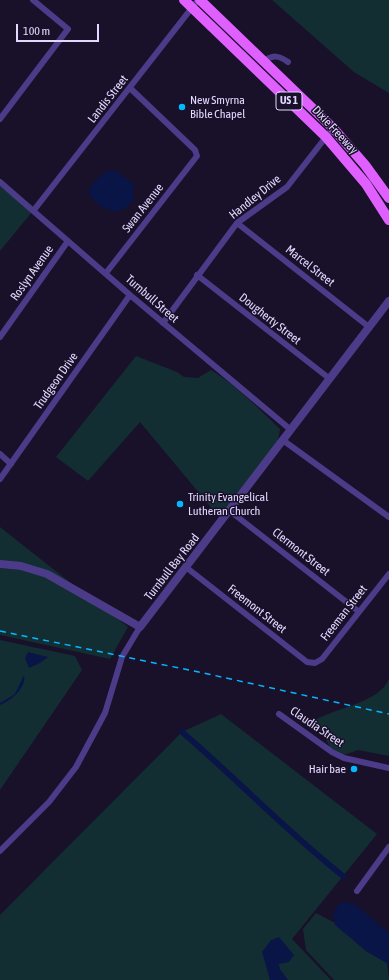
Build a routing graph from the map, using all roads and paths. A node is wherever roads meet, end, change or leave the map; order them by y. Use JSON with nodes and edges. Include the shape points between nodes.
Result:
{"nodes":[{"id":1,"x":33,"y":0,"type":"edge"},
{"id":2,"x":184,"y":0,"type":"edge"},
{"id":3,"x":197,"y":3,"type":"edge"},
{"id":4,"x":263,"y":61,"type":"junction"},
{"id":5,"x":288,"y":62,"type":"dead end"},
{"id":6,"x":130,"y":88,"type":"junction"},
{"id":7,"x":0,"y":119,"type":"edge"},
{"id":8,"x":333,"y":128,"type":"junction"},
{"id":9,"x":326,"y":137,"type":"junction"},
{"id":10,"x":0,"y":182,"type":"edge"},
{"id":11,"x":389,"y":198,"type":"edge"},
{"id":12,"x":34,"y":210,"type":"junction"},
{"id":13,"x":389,"y":220,"type":"edge"},
{"id":14,"x":237,"y":223,"type":"junction"},
{"id":15,"x":68,"y":241,"type":"junction"},
{"id":16,"x":106,"y":273,"type":"junction"},
{"id":17,"x":197,"y":275,"type":"junction"},
{"id":18,"x":130,"y":295,"type":"junction"},
{"id":19,"x":389,"y":301,"type":"edge"},
{"id":20,"x":163,"y":323,"type":"junction"},
{"id":21,"x":370,"y":327,"type":"junction"},
{"id":22,"x":0,"y":337,"type":"edge"},
{"id":23,"x":330,"y":379,"type":"junction"},
{"id":24,"x":291,"y":430,"type":"junction"},
{"id":25,"x":284,"y":441,"type":"junction"},
{"id":26,"x":0,"y":454,"type":"edge"},
{"id":27,"x":11,"y":464,"type":"junction"},
{"id":28,"x":0,"y":479,"type":"edge"},
{"id":29,"x":230,"y":511,"type":"junction"},
{"id":30,"x":389,"y":517,"type":"edge"},
{"id":31,"x":0,"y":564,"type":"edge"},
{"id":32,"x":186,"y":568,"type":"junction"},
{"id":33,"x":389,"y":574,"type":"edge"},
{"id":34,"x":358,"y":611,"type":"junction"},
{"id":35,"x":140,"y":627,"type":"junction"},
{"id":36,"x":315,"y":662,"type":"joint"},
{"id":37,"x":279,"y":714,"type":"dead end"},
{"id":38,"x":389,"y":768,"type":"edge"},
{"id":39,"x":389,"y":847,"type":"edge"},
{"id":40,"x":0,"y":851,"type":"edge"},
{"id":41,"x":357,"y":890,"type":"dead end"}],
"edges":[{"from":1,"to":7,"type":"street","via":[[68,29]]},
{"from":2,"to":3,"type":"main road","name":"Dixie Freeway","number":"US 1"},
{"from":3,"to":4,"type":"main road","name":"Dixie Freeway","number":"US 1"},
{"from":3,"to":6,"type":"street","name":"Landis Street"},
{"from":3,"to":9,"type":"main road","name":"Dixie Freeway","number":"US 1"},
{"from":4,"to":5,"type":"street","via":[[279,56]]},
{"from":4,"to":8,"type":"main road","name":"Dixie Freeway","number":"US 1"},
{"from":6,"to":12,"type":"street","name":"Landis Street"},
{"from":6,"to":16,"type":"street","name":"Swan Avenue","via":[[195,150],[197,156]]},
{"from":8,"to":9,"type":"street","name":"Handley Drive"},
{"from":8,"to":11,"type":"main road","name":"Dixie Freeway","number":"US 1"},
{"from":9,"to":13,"type":"main road","name":"Dixie Freeway","number":"US 1","via":[[366,184]]},
{"from":9,"to":14,"type":"street","name":"Handley Drive","via":[[287,187]]},
{"from":10,"to":12,"type":"street","name":"Turnbull Street"},
{"from":12,"to":15,"type":"street","name":"Turnbull Street"},
{"from":14,"to":17,"type":"street","name":"Handley Drive"},
{"from":14,"to":21,"type":"street","name":"Marcel Street"},
{"from":15,"to":16,"type":"street","name":"Turnbull Street"},
{"from":15,"to":22,"type":"street","name":"Roslyn Avenue"},
{"from":16,"to":18,"type":"street","name":"Turnbull Street"},
{"from":17,"to":20,"type":"street","name":"Handley Drive"},
{"from":17,"to":23,"type":"street","name":"Dougherty Street"},
{"from":18,"to":20,"type":"street","name":"Turnbull Street"},
{"from":18,"to":27,"type":"street","name":"Trudgeon Drive"},
{"from":19,"to":21,"type":"street","name":"Turnbull Bay Road"},
{"from":20,"to":24,"type":"street","name":"Turnbull Street"},
{"from":21,"to":23,"type":"street","name":"Turnbull Bay Road"},
{"from":23,"to":24,"type":"street","name":"Turnbull Bay Road"},
{"from":24,"to":25,"type":"street","name":"Turnbull Bay Road"},
{"from":25,"to":29,"type":"street","name":"Turnbull Bay Road"},
{"from":25,"to":30,"type":"street"},
{"from":26,"to":27,"type":"street"},
{"from":27,"to":28,"type":"street","name":"Trudgeon Drive"},
{"from":29,"to":32,"type":"street","name":"Turnbull Bay Road"},
{"from":29,"to":34,"type":"street","name":"Clermont Street"},
{"from":31,"to":35,"type":"street","via":[[21,566],[47,574]]},
{"from":32,"to":35,"type":"street","name":"Turnbull Bay Road"},
{"from":32,"to":36,"type":"street","name":"Freemont Street","via":[[307,662]]},
{"from":33,"to":34,"type":"street","name":"Freeman Street"},
{"from":34,"to":36,"type":"street","name":"Freeman Street","via":[[322,659]]},
{"from":35,"to":40,"type":"street","via":[[122,657],[105,713],[76,767],[49,802]]},
{"from":37,"to":38,"type":"street","name":"Claudia Street","via":[[344,758]]},
{"from":39,"to":41,"type":"street"}]}
